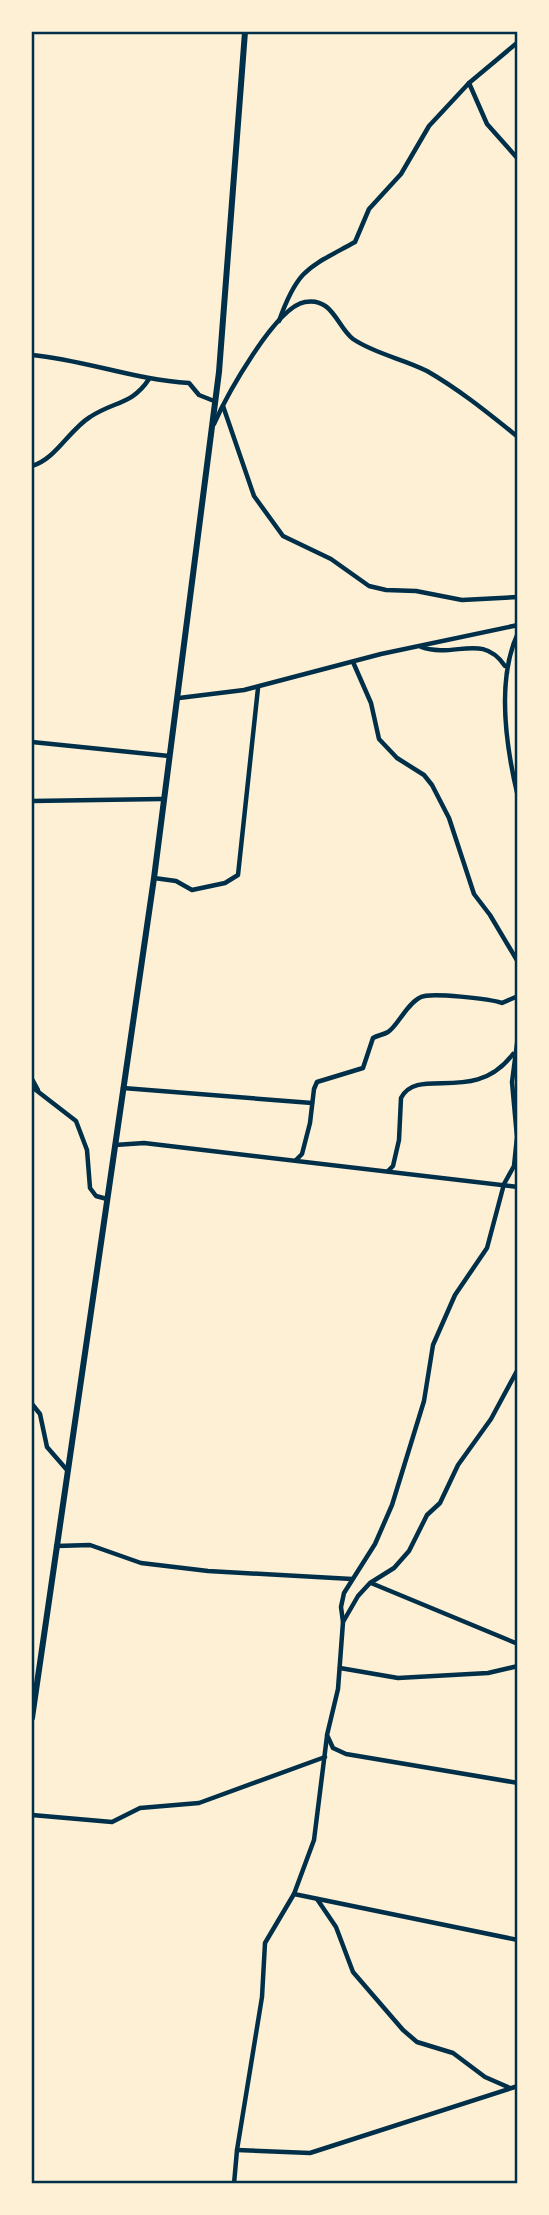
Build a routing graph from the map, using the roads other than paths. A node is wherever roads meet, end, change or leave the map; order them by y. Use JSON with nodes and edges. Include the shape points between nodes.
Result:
{"nodes":[{"id":1,"x":245,"y":32,"type":"edge"},
{"id":2,"x":517,"y":42,"type":"edge"},
{"id":3,"x":469,"y":83,"type":"junction"},
{"id":4,"x":517,"y":159,"type":"edge"},
{"id":5,"x":279,"y":323,"type":"junction"},
{"id":6,"x":32,"y":355,"type":"edge"},
{"id":7,"x":149,"y":379,"type":"junction"},
{"id":8,"x":214,"y":401,"type":"junction"},
{"id":9,"x":223,"y":405,"type":"junction"},
{"id":10,"x":211,"y":432,"type":"junction"},
{"id":11,"x":517,"y":438,"type":"edge"},
{"id":12,"x":32,"y":466,"type":"edge"},
{"id":13,"x":517,"y":597,"type":"edge"},
{"id":14,"x":517,"y":625,"type":"edge"},
{"id":15,"x":517,"y":633,"type":"edge"},
{"id":16,"x":420,"y":647,"type":"junction"},
{"id":17,"x":353,"y":662,"type":"junction"},
{"id":18,"x":505,"y":667,"type":"junction"},
{"id":19,"x":258,"y":687,"type":"junction"},
{"id":20,"x":179,"y":698,"type":"junction"},
{"id":21,"x":32,"y":741,"type":"edge"},
{"id":22,"x":169,"y":757,"type":"junction"},
{"id":23,"x":517,"y":797,"type":"edge"},
{"id":24,"x":162,"y":799,"type":"junction"},
{"id":25,"x":32,"y":801,"type":"edge"},
{"id":26,"x":154,"y":878,"type":"junction"},
{"id":27,"x":517,"y":961,"type":"edge"},
{"id":28,"x":517,"y":996,"type":"edge"},
{"id":29,"x":517,"y":1036,"type":"edge"},
{"id":30,"x":513,"y":1053,"type":"junction"},
{"id":31,"x":32,"y":1079,"type":"edge"},
{"id":32,"x":32,"y":1087,"type":"edge"},
{"id":33,"x":123,"y":1088,"type":"junction"},
{"id":34,"x":38,"y":1091,"type":"junction"},
{"id":35,"x":312,"y":1102,"type":"junction"},
{"id":36,"x":113,"y":1145,"type":"junction"},
{"id":37,"x":292,"y":1160,"type":"junction"},
{"id":38,"x":388,"y":1171,"type":"junction"},
{"id":39,"x":504,"y":1184,"type":"junction"},
{"id":40,"x":517,"y":1187,"type":"edge"},
{"id":41,"x":107,"y":1199,"type":"junction"},
{"id":42,"x":517,"y":1369,"type":"edge"},
{"id":43,"x":32,"y":1404,"type":"edge"},
{"id":44,"x":67,"y":1470,"type":"junction"},
{"id":45,"x":56,"y":1546,"type":"junction"},
{"id":46,"x":352,"y":1579,"type":"junction"},
{"id":47,"x":370,"y":1583,"type":"junction"},
{"id":48,"x":343,"y":1622,"type":"junction"},
{"id":49,"x":517,"y":1644,"type":"edge"},
{"id":50,"x":517,"y":1666,"type":"edge"},
{"id":51,"x":340,"y":1668,"type":"junction"},
{"id":52,"x":32,"y":1718,"type":"edge"},
{"id":53,"x":327,"y":1735,"type":"junction"},
{"id":54,"x":325,"y":1757,"type":"junction"},
{"id":55,"x":517,"y":1783,"type":"edge"},
{"id":56,"x":32,"y":1815,"type":"edge"},
{"id":57,"x":294,"y":1894,"type":"junction"},
{"id":58,"x":317,"y":1899,"type":"junction"},
{"id":59,"x":517,"y":1940,"type":"edge"},
{"id":60,"x":517,"y":2085,"type":"edge"},
{"id":61,"x":510,"y":2088,"type":"junction"},
{"id":62,"x":237,"y":2150,"type":"junction"},
{"id":63,"x":234,"y":2183,"type":"edge"}],
"edges":[{"from":1,"to":8,"type":"main road"},
{"from":2,"to":3,"type":"street"},
{"from":3,"to":4,"type":"street","via":[[487,124]]},
{"from":3,"to":5,"type":"street","via":[[429,126],[401,174],[369,209],[355,242],[323,258],[298,279]]},
{"from":5,"to":9,"type":"street","via":[[259,346]]},
{"from":5,"to":11,"type":"street","via":[[304,302],[327,307],[351,337],[461,391]]},
{"from":6,"to":7,"type":"street","via":[[69,359]]},
{"from":7,"to":8,"type":"street","via":[[189,383],[199,395]]},
{"from":7,"to":12,"type":"street","via":[[137,396],[91,416]]},
{"from":8,"to":10,"type":"main road"},
{"from":9,"to":10,"type":"street"},
{"from":9,"to":13,"type":"street","via":[[254,496],[283,536],[331,559],[369,586],[462,600]]},
{"from":10,"to":20,"type":"main road"},
{"from":14,"to":16,"type":"street"},
{"from":15,"to":18,"type":"street"},
{"from":16,"to":17,"type":"street"},
{"from":16,"to":18,"type":"street","via":[[436,653],[483,647]]},
{"from":17,"to":19,"type":"street"},
{"from":17,"to":27,"type":"street","via":[[371,703],[379,739],[432,785],[449,818],[474,894]]},
{"from":18,"to":23,"type":"street","via":[[507,739]]},
{"from":19,"to":20,"type":"street"},
{"from":19,"to":26,"type":"street","via":[[238,876],[192,890],[176,881]]},
{"from":20,"to":22,"type":"main road"},
{"from":21,"to":22,"type":"street"},
{"from":22,"to":24,"type":"main road"},
{"from":24,"to":25,"type":"street"},
{"from":24,"to":26,"type":"main road"},
{"from":26,"to":33,"type":"main road"},
{"from":28,"to":35,"type":"street","via":[[502,1003],[488,998],[419,997],[401,1012],[390,1030],[373,1038],[363,1068],[321,1079]]},
{"from":29,"to":30,"type":"street"},
{"from":30,"to":38,"type":"street","via":[[501,1069],[478,1082],[421,1083],[405,1091],[396,1156]]},
{"from":30,"to":39,"type":"street","via":[[517,1152]]},
{"from":31,"to":34,"type":"street"},
{"from":32,"to":34,"type":"street"},
{"from":33,"to":35,"type":"street"},
{"from":33,"to":36,"type":"main road"},
{"from":34,"to":41,"type":"street","via":[[79,1127],[89,1157],[90,1188]]},
{"from":35,"to":37,"type":"street","via":[[302,1154]]},
{"from":36,"to":37,"type":"street","via":[[144,1143]]},
{"from":36,"to":41,"type":"main road"},
{"from":37,"to":38,"type":"street"},
{"from":38,"to":39,"type":"street"},
{"from":39,"to":40,"type":"street"},
{"from":39,"to":46,"type":"street","via":[[487,1248],[455,1295],[433,1345],[424,1401],[392,1504],[375,1544]]},
{"from":41,"to":44,"type":"main road"},
{"from":42,"to":47,"type":"street","via":[[440,1503],[427,1515],[410,1551]]},
{"from":43,"to":44,"type":"street","via":[[40,1414],[47,1447]]},
{"from":44,"to":45,"type":"main road"},
{"from":45,"to":46,"type":"street","via":[[90,1545],[141,1563],[208,1571]]},
{"from":45,"to":52,"type":"main road"},
{"from":46,"to":48,"type":"street","via":[[341,1607]]},
{"from":47,"to":48,"type":"street"},
{"from":47,"to":49,"type":"street"},
{"from":48,"to":51,"type":"street"},
{"from":50,"to":51,"type":"street","via":[[488,1673],[398,1678]]},
{"from":51,"to":53,"type":"street"},
{"from":53,"to":54,"type":"street"},
{"from":53,"to":55,"type":"street","via":[[333,1748],[346,1754]]},
{"from":54,"to":56,"type":"street","via":[[199,1803],[140,1808],[112,1822]]},
{"from":54,"to":57,"type":"street","via":[[314,1840]]},
{"from":57,"to":58,"type":"street"},
{"from":57,"to":62,"type":"street","via":[[265,1943],[262,1997]]},
{"from":58,"to":59,"type":"street"},
{"from":58,"to":61,"type":"street","via":[[336,1927],[353,1972],[403,2030],[416,2042],[453,2053],[485,2077]]},
{"from":60,"to":61,"type":"street"},
{"from":61,"to":62,"type":"street","via":[[310,2153]]},
{"from":62,"to":63,"type":"street"}]}
